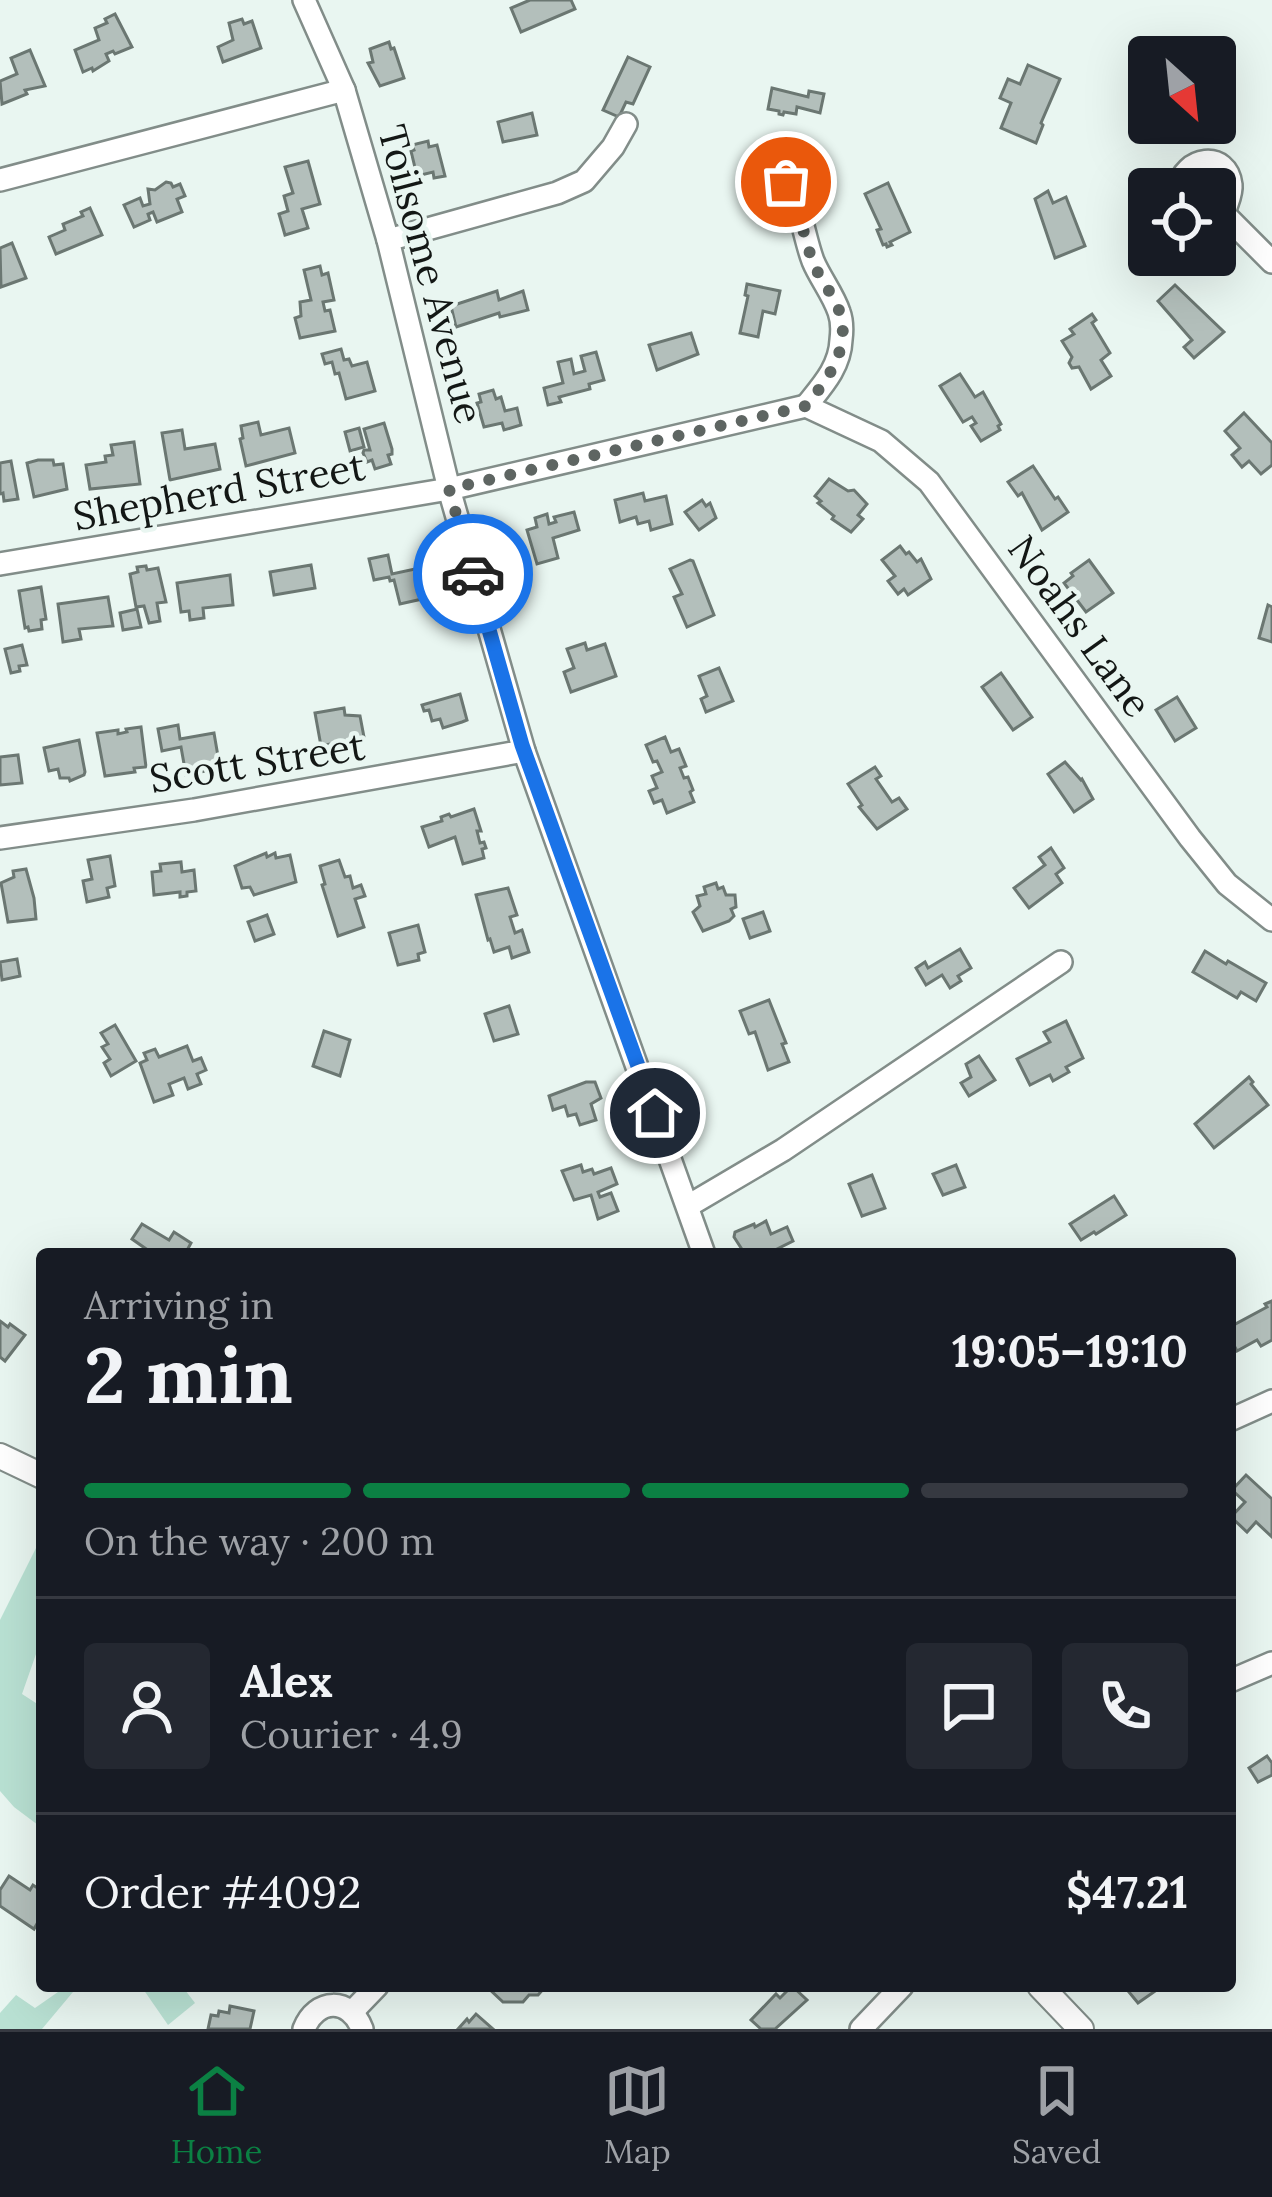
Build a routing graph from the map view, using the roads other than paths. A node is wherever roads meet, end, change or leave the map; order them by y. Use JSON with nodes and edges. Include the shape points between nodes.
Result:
{"nodes":[{"id":1,"x":304,"y":0,"type":"edge"},
{"id":2,"x":344,"y":90,"type":"junction"},
{"id":3,"x":626,"y":124,"type":"dead end"},
{"id":4,"x":1189,"y":168,"type":"edge"},
{"id":5,"x":1222,"y":168,"type":"edge"},
{"id":6,"x":0,"y":180,"type":"edge"},
{"id":7,"x":799,"y":213,"type":"dead end"},
{"id":8,"x":1236,"y":229,"type":"edge"},
{"id":9,"x":388,"y":240,"type":"junction"},
{"id":10,"x":1272,"y":262,"type":"edge"},
{"id":11,"x":806,"y":406,"type":"junction"},
{"id":12,"x":449,"y":489,"type":"junction"},
{"id":13,"x":0,"y":564,"type":"edge"},
{"id":14,"x":524,"y":752,"type":"junction"},
{"id":15,"x":0,"y":838,"type":"edge"},
{"id":16,"x":1272,"y":920,"type":"edge"},
{"id":17,"x":1061,"y":962,"type":"dead end"},
{"id":18,"x":688,"y":1206,"type":"junction"},
{"id":19,"x":702,"y":1248,"type":"edge"},
{"id":20,"x":1272,"y":1401,"type":"edge"},
{"id":21,"x":1236,"y":1417,"type":"edge"},
{"id":22,"x":0,"y":1456,"type":"edge"},
{"id":23,"x":36,"y":1473,"type":"edge"},
{"id":24,"x":1272,"y":1663,"type":"edge"},
{"id":25,"x":1236,"y":1678,"type":"edge"},
{"id":26,"x":373,"y":1992,"type":"edge"},
{"id":27,"x":896,"y":1992,"type":"edge"},
{"id":28,"x":1046,"y":1992,"type":"edge"},
{"id":29,"x":357,"y":2020,"type":"edge"},
{"id":30,"x":304,"y":2029,"type":"edge"},
{"id":31,"x":861,"y":2029,"type":"edge"},
{"id":32,"x":1081,"y":2029,"type":"edge"}],
"edges":[{"from":1,"to":2,"type":"street","name":"Toilsome Avenue"},
{"from":2,"to":6,"type":"street"},
{"from":2,"to":9,"type":"street","name":"Toilsome Avenue"},
{"from":3,"to":9,"type":"street","via":[[584,181]]},
{"from":4,"to":5,"type":"street","via":[[1212,162]]},
{"from":7,"to":11,"type":"street","via":[[841,315],[832,374]]},
{"from":8,"to":10,"type":"street"},
{"from":9,"to":12,"type":"street","name":"Toilsome Avenue"},
{"from":11,"to":12,"type":"street"},
{"from":11,"to":16,"type":"street","name":"Noahs Lane","via":[[881,441],[929,482],[1190,838],[1227,884]]},
{"from":12,"to":13,"type":"street","name":"Shepherd Street"},
{"from":12,"to":14,"type":"street","name":"Toilsome Avenue"},
{"from":14,"to":15,"type":"street","name":"Scott Street"},
{"from":14,"to":18,"type":"street","name":"Toilsome Avenue"},
{"from":17,"to":18,"type":"street"},
{"from":18,"to":19,"type":"street","name":"Toilsome Avenue"},
{"from":20,"to":21,"type":"street"},
{"from":22,"to":23,"type":"street"},
{"from":24,"to":25,"type":"street"},
{"from":26,"to":29,"type":"street"},
{"from":27,"to":31,"type":"street"},
{"from":28,"to":32,"type":"street"},
{"from":29,"to":30,"type":"street","via":[[344,2007],[324,2006]]}]}
